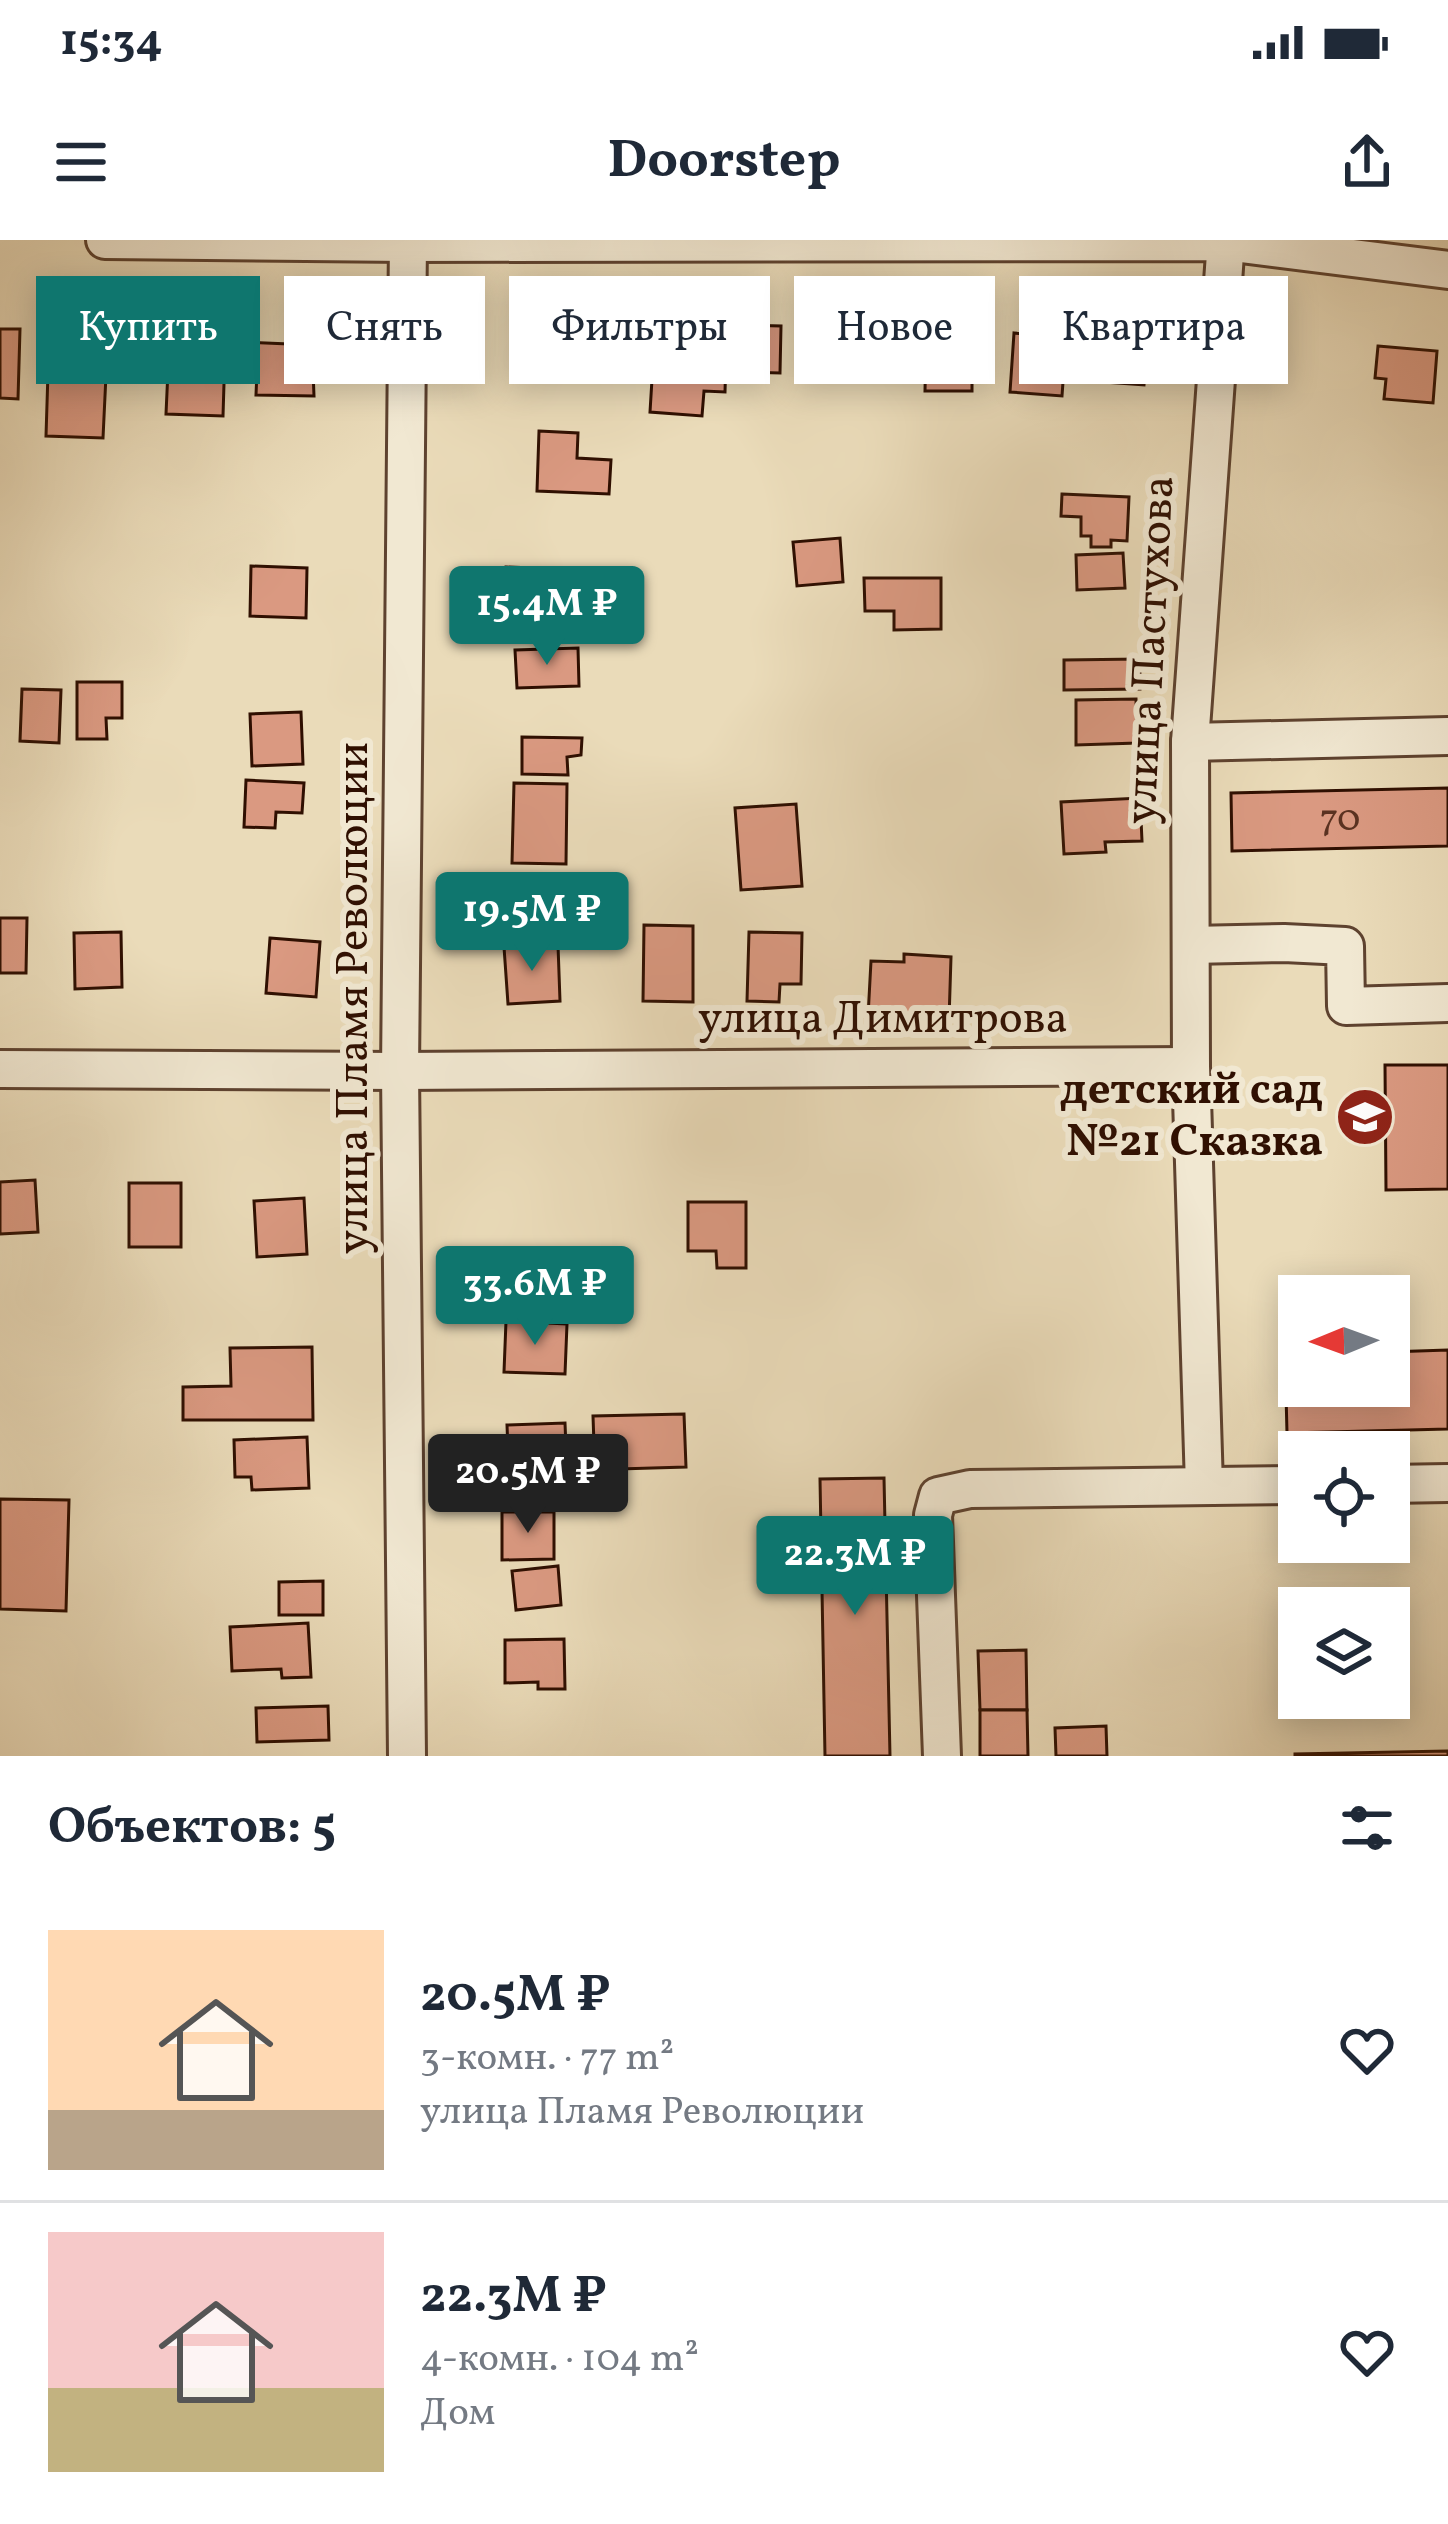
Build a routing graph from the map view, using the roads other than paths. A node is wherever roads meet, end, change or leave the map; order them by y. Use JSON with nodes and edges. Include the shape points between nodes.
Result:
{"nodes":[{"id":1,"x":105,"y":240,"type":"edge"},
{"id":2,"x":408,"y":241,"type":"edge"},
{"id":3,"x":1226,"y":241,"type":"edge"},
{"id":4,"x":1448,"y":270,"type":"edge"},
{"id":5,"x":1448,"y":736,"type":"edge"},
{"id":6,"x":1190,"y":742,"type":"junction"},
{"id":7,"x":1192,"y":945,"type":"junction"},
{"id":8,"x":1448,"y":1003,"type":"edge"},
{"id":9,"x":1191,"y":1066,"type":"junction"},
{"id":10,"x":0,"y":1069,"type":"edge"},
{"id":11,"x":400,"y":1071,"type":"junction"},
{"id":12,"x":1410,"y":1484,"type":"edge"},
{"id":13,"x":1448,"y":1484,"type":"edge"},
{"id":14,"x":1278,"y":1485,"type":"edge"},
{"id":15,"x":1204,"y":1486,"type":"junction"},
{"id":16,"x":407,"y":1756,"type":"edge"},
{"id":17,"x":942,"y":1756,"type":"edge"}],
"edges":[{"from":1,"to":2,"type":"street"},
{"from":2,"to":3,"type":"street"},
{"from":2,"to":11,"type":"street","name":"улица Пламя Революции"},
{"from":3,"to":4,"type":"street"},
{"from":3,"to":6,"type":"street","name":"улица Пастухова"},
{"from":5,"to":6,"type":"street"},
{"from":6,"to":7,"type":"street","name":"улица Пастухова"},
{"from":7,"to":8,"type":"street","via":[[1345,946],[1346,1006]]},
{"from":7,"to":9,"type":"street","name":"улица Пастухова"},
{"from":9,"to":11,"type":"street","name":"улица Димитрова"},
{"from":9,"to":15,"type":"street","name":"улица Пастухова"},
{"from":10,"to":11,"type":"street","name":"улица Димитрова"},
{"from":11,"to":16,"type":"street","name":"улица Пламя Революции"},
{"from":12,"to":13,"type":"street"},
{"from":14,"to":15,"type":"street"},
{"from":15,"to":17,"type":"street","via":[[938,1496]]}]}
